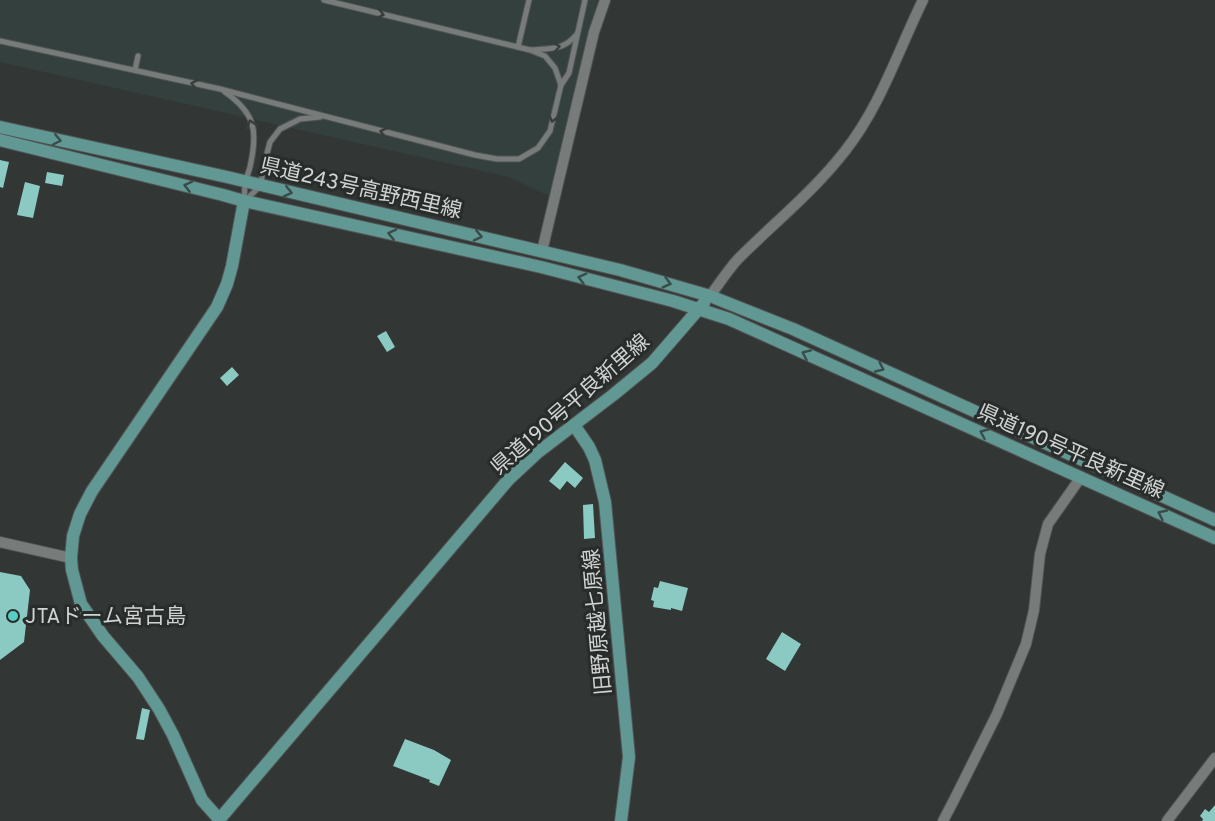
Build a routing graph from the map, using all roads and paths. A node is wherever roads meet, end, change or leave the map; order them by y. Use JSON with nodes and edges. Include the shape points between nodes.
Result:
{"nodes":[{"id":1,"x":324,"y":0,"type":"edge"},
{"id":2,"x":529,"y":0,"type":"edge"},
{"id":3,"x":585,"y":0,"type":"edge"},
{"id":4,"x":605,"y":0,"type":"edge"},
{"id":5,"x":922,"y":0,"type":"edge"},
{"id":6,"x":578,"y":33,"type":"junction"},
{"id":7,"x":0,"y":41,"type":"edge"},
{"id":8,"x":518,"y":47,"type":"junction"},
{"id":9,"x":530,"y":50,"type":"junction"},
{"id":10,"x":138,"y":56,"type":"dead end"},
{"id":11,"x":135,"y":70,"type":"junction"},
{"id":12,"x":561,"y":85,"type":"junction"},
{"id":13,"x":220,"y":89,"type":"junction"},
{"id":14,"x":325,"y":117,"type":"junction"},
{"id":15,"x":0,"y":127,"type":"edge"},
{"id":16,"x":0,"y":140,"type":"edge"},
{"id":17,"x":245,"y":181,"type":"junction"},
{"id":18,"x":261,"y":185,"type":"junction"},
{"id":19,"x":244,"y":201,"type":"junction"},
{"id":20,"x":542,"y":251,"type":"junction"},
{"id":21,"x":710,"y":296,"type":"junction"},
{"id":22,"x":700,"y":309,"type":"junction"},
{"id":23,"x":574,"y":425,"type":"junction"},
{"id":24,"x":1081,"y":477,"type":"junction"},
{"id":25,"x":1215,"y":520,"type":"edge"},
{"id":26,"x":1215,"y":538,"type":"edge"},
{"id":27,"x":0,"y":542,"type":"edge"},
{"id":28,"x":71,"y":558,"type":"junction"},
{"id":29,"x":1215,"y":758,"type":"edge"},
{"id":30,"x":218,"y":820,"type":"edge"},
{"id":31,"x":621,"y":821,"type":"edge"},
{"id":32,"x":942,"y":821,"type":"edge"},
{"id":33,"x":1167,"y":821,"type":"edge"}],
"edges":[{"from":1,"to":8,"type":"lane","one_way":true},
{"from":2,"to":8,"type":"lane"},
{"from":3,"to":6,"type":"lane"},
{"from":4,"to":20,"type":"street"},
{"from":5,"to":21,"type":"street","via":[[857,135],[805,195],[737,261]]},
{"from":9,"to":6,"type":"lane","one_way":true,"via":[[563,47]]},
{"from":6,"to":12,"type":"lane","via":[[569,73]]},
{"from":7,"to":11,"type":"lane"},
{"from":8,"to":9,"type":"lane"},
{"from":9,"to":12,"type":"lane","via":[[550,62]]},
{"from":10,"to":11,"type":"lane"},
{"from":13,"to":11,"type":"lane","one_way":true},
{"from":12,"to":14,"type":"lane","one_way":true,"via":[[550,131],[538,148],[519,159],[475,155]]},
{"from":13,"to":14,"type":"lane"},
{"from":17,"to":13,"type":"lane","one_way":true,"via":[[255,137],[250,117],[239,102]]},
{"from":14,"to":18,"type":"lane","via":[[300,119],[280,129],[270,142]]},
{"from":15,"to":17,"type":"main road","name":"県道243号高野西里線","one_way":true},
{"from":19,"to":16,"type":"main road","name":"県道243号高野西里線","one_way":true},
{"from":17,"to":18,"type":"main road","name":"県道243号高野西里線"},
{"from":17,"to":19,"type":"lane"},
{"from":18,"to":19,"type":"lane"},
{"from":18,"to":20,"type":"main road","name":"県道243号高野西里線","one_way":true},
{"from":22,"to":19,"type":"main road","name":"県道243号高野西里線","one_way":true,"via":[[541,267]]},
{"from":19,"to":28,"type":"main road","via":[[232,266],[217,308],[92,491],[73,536]]},
{"from":20,"to":21,"type":"main road","name":"県道243号高野西里線","one_way":true},
{"from":21,"to":22,"type":"main road"},
{"from":21,"to":25,"type":"main road","name":"県道190号平良新里線","one_way":true,"via":[[793,329]]},
{"from":22,"to":23,"type":"main road","name":"県道190号平良新里線","via":[[652,363]]},
{"from":24,"to":22,"type":"main road","name":"県道190号平良新里線","one_way":true},
{"from":23,"to":30,"type":"main road","name":"県道190号平良新里線","via":[[509,479]]},
{"from":23,"to":31,"type":"main road","name":"旧野原越七原線","via":[[595,460],[605,502],[629,757]]},
{"from":26,"to":24,"type":"main road","name":"県道190号平良新里線","one_way":true},
{"from":24,"to":32,"type":"street","via":[[1048,524],[1026,644],[997,714]]},
{"from":27,"to":28,"type":"street"},
{"from":28,"to":30,"type":"main road","via":[[81,604],[159,709],[202,800]]},
{"from":29,"to":33,"type":"street"}]}
